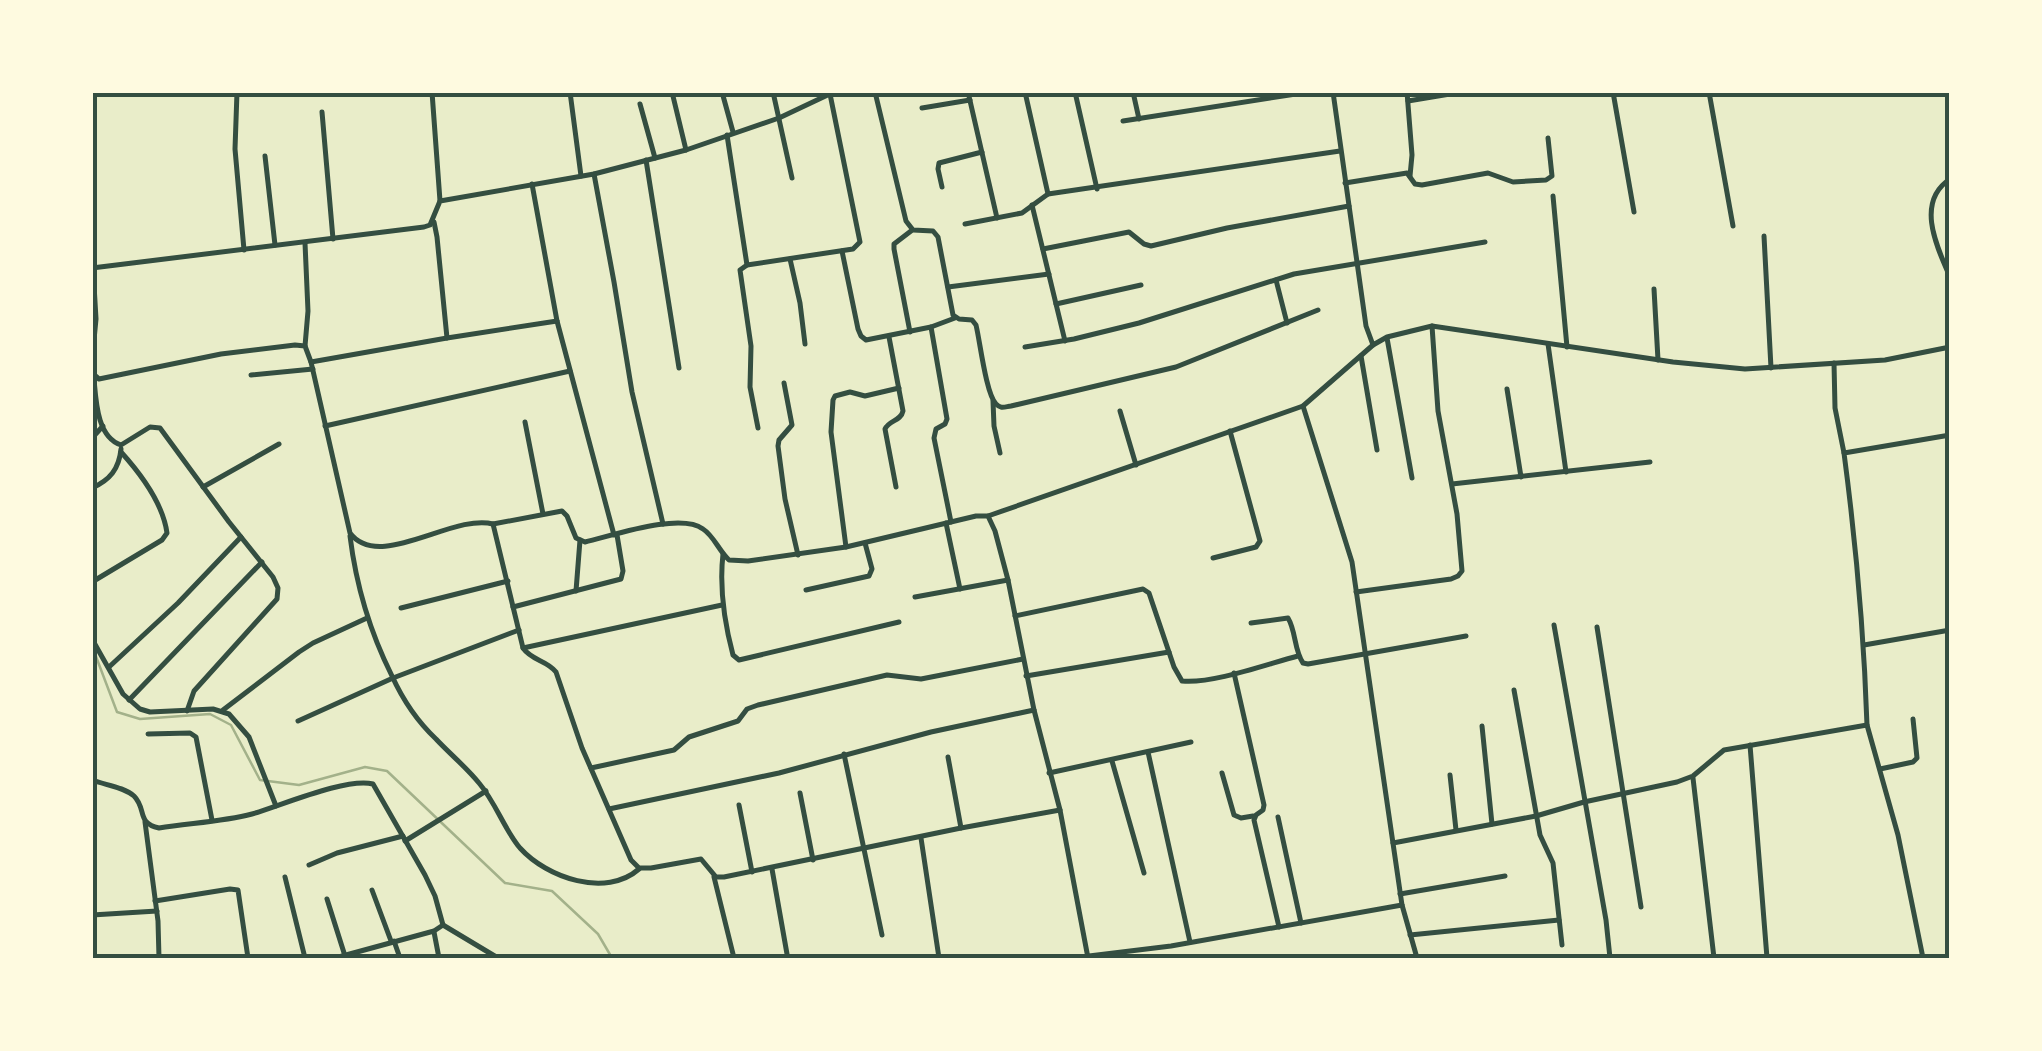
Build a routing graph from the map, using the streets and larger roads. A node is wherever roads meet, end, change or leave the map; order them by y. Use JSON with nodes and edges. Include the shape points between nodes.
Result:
{"nodes":[{"id":1,"x":237,"y":92,"type":"edge"},
{"id":2,"x":432,"y":92,"type":"edge"},
{"id":3,"x":570,"y":92,"type":"edge"},
{"id":4,"x":672,"y":92,"type":"edge"},
{"id":5,"x":722,"y":92,"type":"edge"},
{"id":6,"x":773,"y":92,"type":"edge"},
{"id":7,"x":875,"y":92,"type":"edge"},
{"id":8,"x":1024,"y":92,"type":"edge"},
{"id":9,"x":1075,"y":92,"type":"edge"},
{"id":10,"x":1133,"y":92,"type":"edge"},
{"id":11,"x":1308,"y":92,"type":"edge"},
{"id":12,"x":1333,"y":92,"type":"edge"},
{"id":13,"x":1407,"y":92,"type":"edge"},
{"id":14,"x":1462,"y":92,"type":"edge"},
{"id":15,"x":1613,"y":92,"type":"edge"},
{"id":16,"x":1708,"y":92,"type":"edge"},
{"id":17,"x":832,"y":94,"type":"edge"},
{"id":18,"x":969,"y":96,"type":"edge"},
{"id":19,"x":1408,"y":102,"type":"junction"},
{"id":20,"x":640,"y":104,"type":"dead end"},
{"id":21,"x":922,"y":108,"type":"dead end"},
{"id":22,"x":322,"y":112,"type":"dead end"},
{"id":23,"x":779,"y":118,"type":"junction"},
{"id":24,"x":1139,"y":119,"type":"junction"},
{"id":25,"x":1122,"y":121,"type":"dead end"},
{"id":26,"x":730,"y":133,"type":"junction"},
{"id":27,"x":1548,"y":138,"type":"dead end"},
{"id":28,"x":686,"y":150,"type":"junction"},
{"id":29,"x":982,"y":152,"type":"junction"},
{"id":30,"x":1340,"y":152,"type":"junction"},
{"id":31,"x":265,"y":156,"type":"dead end"},
{"id":32,"x":655,"y":158,"type":"junction"},
{"id":33,"x":646,"y":160,"type":"junction"},
{"id":34,"x":594,"y":174,"type":"junction"},
{"id":35,"x":582,"y":176,"type":"junction"},
{"id":36,"x":1410,"y":176,"type":"junction"},
{"id":37,"x":792,"y":178,"type":"dead end"},
{"id":38,"x":1950,"y":179,"type":"edge"},
{"id":39,"x":1345,"y":182,"type":"junction"},
{"id":40,"x":532,"y":184,"type":"junction"},
{"id":41,"x":942,"y":187,"type":"dead end"},
{"id":42,"x":1097,"y":188,"type":"junction"},
{"id":43,"x":1048,"y":194,"type":"junction"},
{"id":44,"x":1553,"y":196,"type":"dead end"},
{"id":45,"x":440,"y":201,"type":"junction"},
{"id":46,"x":1032,"y":204,"type":"junction"},
{"id":47,"x":1348,"y":206,"type":"junction"},
{"id":48,"x":1634,"y":212,"type":"dead end"},
{"id":49,"x":433,"y":218,"type":"junction"},
{"id":50,"x":998,"y":218,"type":"junction"},
{"id":51,"x":965,"y":224,"type":"dead end"},
{"id":52,"x":1734,"y":226,"type":"dead end"},
{"id":53,"x":913,"y":230,"type":"junction"},
{"id":54,"x":1764,"y":236,"type":"dead end"},
{"id":55,"x":333,"y":239,"type":"junction"},
{"id":56,"x":1485,"y":242,"type":"dead end"},
{"id":57,"x":305,"y":243,"type":"junction"},
{"id":58,"x":275,"y":246,"type":"junction"},
{"id":59,"x":1043,"y":249,"type":"junction"},
{"id":60,"x":244,"y":250,"type":"junction"},
{"id":61,"x":842,"y":251,"type":"junction"},
{"id":62,"x":790,"y":259,"type":"junction"},
{"id":63,"x":1358,"y":264,"type":"junction"},
{"id":64,"x":747,"y":265,"type":"junction"},
{"id":65,"x":93,"y":268,"type":"edge"},
{"id":66,"x":1049,"y":274,"type":"junction"},
{"id":67,"x":1950,"y":277,"type":"edge"},
{"id":68,"x":1276,"y":280,"type":"junction"},
{"id":69,"x":1142,"y":285,"type":"dead end"},
{"id":70,"x":948,"y":287,"type":"junction"},
{"id":71,"x":1654,"y":289,"type":"dead end"},
{"id":72,"x":1056,"y":304,"type":"junction"},
{"id":73,"x":1318,"y":310,"type":"dead end"},
{"id":74,"x":955,"y":318,"type":"junction"},
{"id":75,"x":557,"y":321,"type":"junction"},
{"id":76,"x":1287,"y":323,"type":"junction"},
{"id":77,"x":1432,"y":326,"type":"junction"},
{"id":78,"x":932,"y":327,"type":"junction"},
{"id":79,"x":910,"y":332,"type":"junction"},
{"id":80,"x":888,"y":337,"type":"junction"},
{"id":81,"x":1387,"y":337,"type":"junction"},
{"id":82,"x":448,"y":338,"type":"junction"},
{"id":83,"x":1065,"y":341,"type":"junction"},
{"id":84,"x":805,"y":344,"type":"dead end"},
{"id":85,"x":1548,"y":344,"type":"junction"},
{"id":86,"x":304,"y":346,"type":"junction"},
{"id":87,"x":1373,"y":346,"type":"junction"},
{"id":88,"x":1025,"y":347,"type":"dead end"},
{"id":89,"x":1567,"y":347,"type":"junction"},
{"id":90,"x":1950,"y":347,"type":"edge"},
{"id":91,"x":1360,"y":356,"type":"junction"},
{"id":92,"x":1658,"y":360,"type":"junction"},
{"id":93,"x":92,"y":362,"type":"edge"},
{"id":94,"x":1834,"y":362,"type":"junction"},
{"id":95,"x":312,"y":366,"type":"junction"},
{"id":96,"x":679,"y":368,"type":"dead end"},
{"id":97,"x":1771,"y":368,"type":"junction"},
{"id":98,"x":570,"y":371,"type":"junction"},
{"id":99,"x":251,"y":374,"type":"dead end"},
{"id":100,"x":93,"y":375,"type":"edge"},
{"id":101,"x":784,"y":384,"type":"dead end"},
{"id":102,"x":899,"y":388,"type":"junction"},
{"id":103,"x":1507,"y":388,"type":"dead end"},
{"id":104,"x":993,"y":401,"type":"junction"},
{"id":105,"x":1303,"y":406,"type":"junction"},
{"id":106,"x":1120,"y":411,"type":"dead end"},
{"id":107,"x":526,"y":422,"type":"dead end"},
{"id":108,"x":103,"y":426,"type":"junction"},
{"id":109,"x":325,"y":426,"type":"junction"},
{"id":110,"x":758,"y":428,"type":"dead end"},
{"id":111,"x":1230,"y":431,"type":"junction"},
{"id":112,"x":1950,"y":435,"type":"edge"},
{"id":113,"x":92,"y":438,"type":"edge"},
{"id":114,"x":279,"y":444,"type":"dead end"},
{"id":115,"x":121,"y":448,"type":"junction"},
{"id":116,"x":1377,"y":450,"type":"dead end"},
{"id":117,"x":1000,"y":452,"type":"dead end"},
{"id":118,"x":1844,"y":453,"type":"junction"},
{"id":119,"x":1650,"y":462,"type":"dead end"},
{"id":120,"x":1136,"y":465,"type":"junction"},
{"id":121,"x":1566,"y":472,"type":"junction"},
{"id":122,"x":1521,"y":477,"type":"junction"},
{"id":123,"x":1412,"y":478,"type":"dead end"},
{"id":124,"x":1452,"y":484,"type":"junction"},
{"id":125,"x":203,"y":486,"type":"junction"},
{"id":126,"x":896,"y":487,"type":"dead end"},
{"id":127,"x":92,"y":488,"type":"edge"},
{"id":128,"x":543,"y":514,"type":"junction"},
{"id":129,"x":988,"y":516,"type":"junction"},
{"id":130,"x":948,"y":523,"type":"junction"},
{"id":131,"x":493,"y":524,"type":"junction"},
{"id":132,"x":663,"y":524,"type":"junction"},
{"id":133,"x":350,"y":534,"type":"junction"},
{"id":134,"x":616,"y":535,"type":"junction"},
{"id":135,"x":240,"y":537,"type":"junction"},
{"id":136,"x":580,"y":540,"type":"junction"},
{"id":137,"x":865,"y":543,"type":"junction"},
{"id":138,"x":846,"y":547,"type":"junction"},
{"id":139,"x":723,"y":554,"type":"junction"},
{"id":140,"x":798,"y":555,"type":"junction"},
{"id":141,"x":1212,"y":558,"type":"dead end"},
{"id":142,"x":262,"y":562,"type":"junction"},
{"id":143,"x":1008,"y":580,"type":"junction"},
{"id":144,"x":508,"y":581,"type":"junction"},
{"id":145,"x":92,"y":582,"type":"edge"},
{"id":146,"x":960,"y":588,"type":"junction"},
{"id":147,"x":806,"y":590,"type":"dead end"},
{"id":148,"x":576,"y":591,"type":"junction"},
{"id":149,"x":1356,"y":592,"type":"junction"},
{"id":150,"x":915,"y":597,"type":"dead end"},
{"id":151,"x":722,"y":604,"type":"junction"},
{"id":152,"x":514,"y":607,"type":"junction"},
{"id":153,"x":402,"y":608,"type":"dead end"},
{"id":154,"x":1015,"y":616,"type":"junction"},
{"id":155,"x":367,"y":618,"type":"junction"},
{"id":156,"x":899,"y":622,"type":"dead end"},
{"id":157,"x":1250,"y":622,"type":"dead end"},
{"id":158,"x":1554,"y":626,"type":"dead end"},
{"id":159,"x":1598,"y":627,"type":"dead end"},
{"id":160,"x":519,"y":630,"type":"junction"},
{"id":161,"x":1950,"y":630,"type":"edge"},
{"id":162,"x":1466,"y":636,"type":"dead end"},
{"id":163,"x":92,"y":639,"type":"edge"},
{"id":164,"x":1864,"y":646,"type":"junction"},
{"id":165,"x":524,"y":648,"type":"junction"},
{"id":166,"x":1169,"y":652,"type":"junction"},
{"id":167,"x":1365,"y":653,"type":"junction"},
{"id":168,"x":1298,"y":656,"type":"junction"},
{"id":169,"x":1023,"y":658,"type":"junction"},
{"id":170,"x":109,"y":668,"type":"junction"},
{"id":171,"x":1234,"y":673,"type":"junction"},
{"id":172,"x":1026,"y":676,"type":"junction"},
{"id":173,"x":392,"y":678,"type":"junction"},
{"id":174,"x":1514,"y":690,"type":"dead end"},
{"id":175,"x":129,"y":700,"type":"junction"},
{"id":176,"x":1034,"y":710,"type":"junction"},
{"id":177,"x":188,"y":711,"type":"junction"},
{"id":178,"x":222,"y":711,"type":"junction"},
{"id":179,"x":1913,"y":719,"type":"dead end"},
{"id":180,"x":298,"y":721,"type":"dead end"},
{"id":181,"x":1867,"y":725,"type":"junction"},
{"id":182,"x":1482,"y":726,"type":"dead end"},
{"id":183,"x":148,"y":734,"type":"dead end"},
{"id":184,"x":1191,"y":742,"type":"dead end"},
{"id":185,"x":1750,"y":745,"type":"junction"},
{"id":186,"x":1148,"y":752,"type":"junction"},
{"id":187,"x":844,"y":754,"type":"junction"},
{"id":188,"x":948,"y":757,"type":"dead end"},
{"id":189,"x":1112,"y":760,"type":"junction"},
{"id":190,"x":591,"y":768,"type":"junction"},
{"id":191,"x":1880,"y":769,"type":"junction"},
{"id":192,"x":1049,"y":773,"type":"junction"},
{"id":193,"x":1222,"y":773,"type":"dead end"},
{"id":194,"x":1450,"y":775,"type":"dead end"},
{"id":195,"x":1693,"y":776,"type":"junction"},
{"id":196,"x":92,"y":780,"type":"edge"},
{"id":197,"x":486,"y":791,"type":"junction"},
{"id":198,"x":800,"y":792,"type":"dead end"},
{"id":199,"x":1625,"y":793,"type":"junction"},
{"id":200,"x":1584,"y":802,"type":"junction"},
{"id":201,"x":738,"y":805,"type":"dead end"},
{"id":202,"x":276,"y":806,"type":"junction"},
{"id":203,"x":609,"y":809,"type":"junction"},
{"id":204,"x":1060,"y":810,"type":"junction"},
{"id":205,"x":1256,"y":815,"type":"junction"},
{"id":206,"x":1536,"y":816,"type":"junction"},
{"id":207,"x":1278,"y":817,"type":"dead end"},
{"id":208,"x":212,"y":820,"type":"junction"},
{"id":209,"x":145,"y":822,"type":"junction"},
{"id":210,"x":1492,"y":824,"type":"junction"},
{"id":211,"x":961,"y":828,"type":"junction"},
{"id":212,"x":1456,"y":830,"type":"junction"},
{"id":213,"x":921,"y":836,"type":"junction"},
{"id":214,"x":404,"y":838,"type":"junction"},
{"id":215,"x":1392,"y":843,"type":"junction"},
{"id":216,"x":866,"y":849,"type":"junction"},
{"id":217,"x":814,"y":860,"type":"junction"},
{"id":218,"x":308,"y":864,"type":"dead end"},
{"id":219,"x":639,"y":868,"type":"junction"},
{"id":220,"x":772,"y":869,"type":"junction"},
{"id":221,"x":752,"y":872,"type":"junction"},
{"id":222,"x":1144,"y":873,"type":"dead end"},
{"id":223,"x":714,"y":874,"type":"junction"},
{"id":224,"x":1505,"y":876,"type":"dead end"},
{"id":225,"x":285,"y":878,"type":"dead end"},
{"id":226,"x":372,"y":890,"type":"dead end"},
{"id":227,"x":1400,"y":894,"type":"junction"},
{"id":228,"x":327,"y":898,"type":"dead end"},
{"id":229,"x":156,"y":901,"type":"junction"},
{"id":230,"x":1402,"y":905,"type":"junction"},
{"id":231,"x":1641,"y":907,"type":"dead end"},
{"id":232,"x":157,"y":910,"type":"junction"},
{"id":233,"x":92,"y":915,"type":"edge"},
{"id":234,"x":1559,"y":920,"type":"junction"},
{"id":235,"x":1301,"y":923,"type":"junction"},
{"id":236,"x":443,"y":924,"type":"junction"},
{"id":237,"x":1278,"y":927,"type":"junction"},
{"id":238,"x":434,"y":931,"type":"junction"},
{"id":239,"x":882,"y":935,"type":"dead end"},
{"id":240,"x":1410,"y":935,"type":"junction"},
{"id":241,"x":393,"y":941,"type":"junction"},
{"id":242,"x":1190,"y":942,"type":"junction"},
{"id":243,"x":1562,"y":945,"type":"dead end"},
{"id":244,"x":787,"y":954,"type":"dead end"},
{"id":245,"x":345,"y":956,"type":"junction"},
{"id":246,"x":1088,"y":957,"type":"edge"},
{"id":247,"x":159,"y":958,"type":"edge"},
{"id":248,"x":248,"y":958,"type":"edge"},
{"id":249,"x":305,"y":958,"type":"edge"},
{"id":250,"x":335,"y":958,"type":"edge"},
{"id":251,"x":400,"y":958,"type":"edge"},
{"id":252,"x":439,"y":958,"type":"edge"},
{"id":253,"x":498,"y":958,"type":"edge"},
{"id":254,"x":734,"y":958,"type":"edge"},
{"id":255,"x":939,"y":958,"type":"edge"},
{"id":256,"x":1417,"y":958,"type":"edge"},
{"id":257,"x":1610,"y":958,"type":"edge"},
{"id":258,"x":1714,"y":958,"type":"edge"},
{"id":259,"x":1767,"y":958,"type":"edge"},
{"id":260,"x":1923,"y":958,"type":"edge"}],
"edges":[{"from":1,"to":60,"type":"street"},
{"from":2,"to":45,"type":"street"},
{"from":3,"to":35,"type":"street"},
{"from":4,"to":28,"type":"street"},
{"from":5,"to":26,"type":"street"},
{"from":6,"to":23,"type":"street"},
{"from":7,"to":53,"type":"street"},
{"from":8,"to":43,"type":"street"},
{"from":9,"to":42,"type":"street"},
{"from":10,"to":24,"type":"street"},
{"from":11,"to":24,"type":"street"},
{"from":12,"to":30,"type":"street"},
{"from":13,"to":19,"type":"street"},
{"from":14,"to":19,"type":"street"},
{"from":15,"to":48,"type":"street"},
{"from":16,"to":52,"type":"street"},
{"from":17,"to":23,"type":"street"},
{"from":17,"to":61,"type":"street","via":[[860,238],[859,245]]},
{"from":18,"to":21,"type":"street"},
{"from":18,"to":29,"type":"street"},
{"from":19,"to":36,"type":"street"},
{"from":20,"to":32,"type":"street"},
{"from":22,"to":55,"type":"street"},
{"from":23,"to":26,"type":"street"},
{"from":23,"to":37,"type":"street"},
{"from":24,"to":25,"type":"street"},
{"from":26,"to":28,"type":"street"},
{"from":26,"to":64,"type":"street"},
{"from":27,"to":36,"type":"street","via":[[1552,176],[1546,180],[1513,182],[1488,173],[1422,185]]},
{"from":28,"to":32,"type":"street"},
{"from":29,"to":41,"type":"street","via":[[939,163]]},
{"from":29,"to":50,"type":"street"},
{"from":30,"to":39,"type":"street"},
{"from":30,"to":42,"type":"street"},
{"from":31,"to":58,"type":"street"},
{"from":32,"to":33,"type":"street"},
{"from":33,"to":34,"type":"street"},
{"from":33,"to":96,"type":"street"},
{"from":34,"to":35,"type":"street"},
{"from":34,"to":132,"type":"street"},
{"from":35,"to":40,"type":"street"},
{"from":36,"to":39,"type":"street"},
{"from":38,"to":67,"type":"street","via":[[1931,213]]},
{"from":39,"to":47,"type":"street"},
{"from":40,"to":45,"type":"street"},
{"from":40,"to":75,"type":"street"},
{"from":42,"to":43,"type":"street"},
{"from":43,"to":46,"type":"street"},
{"from":44,"to":89,"type":"street"},
{"from":45,"to":49,"type":"street"},
{"from":46,"to":50,"type":"street"},
{"from":46,"to":59,"type":"street"},
{"from":47,"to":59,"type":"street","via":[[1151,246],[1129,232]]},
{"from":47,"to":63,"type":"street"},
{"from":49,"to":55,"type":"street","via":[[424,228]]},
{"from":49,"to":82,"type":"street"},
{"from":50,"to":51,"type":"street"},
{"from":53,"to":70,"type":"street","via":[[936,233]]},
{"from":53,"to":79,"type":"street","via":[[894,244]]},
{"from":54,"to":97,"type":"street"},
{"from":55,"to":57,"type":"street"},
{"from":56,"to":63,"type":"street"},
{"from":57,"to":58,"type":"street"},
{"from":57,"to":86,"type":"street"},
{"from":58,"to":60,"type":"street"},
{"from":59,"to":66,"type":"street"},
{"from":60,"to":65,"type":"street"},
{"from":61,"to":62,"type":"street"},
{"from":61,"to":80,"type":"street","via":[[861,336]]},
{"from":62,"to":64,"type":"street"},
{"from":62,"to":84,"type":"street"},
{"from":63,"to":68,"type":"street"},
{"from":63,"to":87,"type":"street"},
{"from":64,"to":110,"type":"street","via":[[740,273]]},
{"from":65,"to":93,"type":"street"},
{"from":66,"to":70,"type":"street"},
{"from":66,"to":72,"type":"street"},
{"from":68,"to":76,"type":"street"},
{"from":68,"to":83,"type":"street"},
{"from":69,"to":72,"type":"street"},
{"from":70,"to":74,"type":"street"},
{"from":71,"to":92,"type":"street"},
{"from":72,"to":83,"type":"street"},
{"from":73,"to":76,"type":"street"},
{"from":74,"to":78,"type":"street"},
{"from":74,"to":104,"type":"street","via":[[976,325]]},
{"from":75,"to":82,"type":"street"},
{"from":75,"to":98,"type":"street"},
{"from":76,"to":104,"type":"street","via":[[1156,373],[1002,407]]},
{"from":77,"to":81,"type":"street"},
{"from":77,"to":85,"type":"street"},
{"from":77,"to":124,"type":"street"},
{"from":78,"to":79,"type":"street"},
{"from":78,"to":130,"type":"street","via":[[947,419],[934,438]]},
{"from":79,"to":80,"type":"street"},
{"from":80,"to":102,"type":"street"},
{"from":81,"to":87,"type":"street"},
{"from":81,"to":123,"type":"street"},
{"from":82,"to":95,"type":"street"},
{"from":83,"to":88,"type":"street"},
{"from":85,"to":89,"type":"street"},
{"from":85,"to":121,"type":"street"},
{"from":86,"to":95,"type":"street"},
{"from":86,"to":100,"type":"street"},
{"from":87,"to":91,"type":"street"},
{"from":89,"to":92,"type":"street"},
{"from":90,"to":94,"type":"street"},
{"from":91,"to":105,"type":"street"},
{"from":91,"to":116,"type":"street"},
{"from":92,"to":97,"type":"street"},
{"from":94,"to":97,"type":"street"},
{"from":94,"to":118,"type":"street"},
{"from":95,"to":99,"type":"street"},
{"from":95,"to":109,"type":"street"},
{"from":98,"to":109,"type":"street"},
{"from":98,"to":134,"type":"street"},
{"from":100,"to":108,"type":"street"},
{"from":101,"to":140,"type":"street","via":[[792,425],[778,446]]},
{"from":102,"to":126,"type":"street","via":[[902,415],[885,428]]},
{"from":102,"to":138,"type":"street","via":[[865,396],[843,392],[833,400]]},
{"from":103,"to":122,"type":"street"},
{"from":104,"to":117,"type":"street"},
{"from":105,"to":111,"type":"street"},
{"from":105,"to":149,"type":"street"},
{"from":106,"to":120,"type":"street"},
{"from":107,"to":128,"type":"street"},
{"from":108,"to":113,"type":"street"},
{"from":108,"to":115,"type":"street"},
{"from":109,"to":133,"type":"street"},
{"from":111,"to":120,"type":"street"},
{"from":111,"to":141,"type":"street","via":[[1260,542]]},
{"from":112,"to":118,"type":"street"},
{"from":114,"to":125,"type":"street"},
{"from":115,"to":125,"type":"street","via":[[150,427],[160,428]]},
{"from":115,"to":127,"type":"street","via":[[112,476]]},
{"from":115,"to":145,"type":"street","via":[[167,534]]},
{"from":118,"to":164,"type":"street"},
{"from":119,"to":121,"type":"street"},
{"from":120,"to":129,"type":"street"},
{"from":121,"to":122,"type":"street"},
{"from":122,"to":124,"type":"street"},
{"from":124,"to":149,"type":"street","via":[[1460,574]]},
{"from":125,"to":135,"type":"street"},
{"from":128,"to":131,"type":"street"},
{"from":128,"to":136,"type":"street","via":[[565,513]]},
{"from":129,"to":130,"type":"street"},
{"from":129,"to":143,"type":"street"},
{"from":130,"to":137,"type":"street"},
{"from":130,"to":146,"type":"street"},
{"from":131,"to":133,"type":"street","via":[[384,546],[356,542]]},
{"from":131,"to":144,"type":"street"},
{"from":132,"to":134,"type":"street"},
{"from":132,"to":139,"type":"street","via":[[703,529]]},
{"from":133,"to":155,"type":"street"},
{"from":134,"to":136,"type":"street"},
{"from":134,"to":148,"type":"street","via":[[621,579]]},
{"from":135,"to":142,"type":"street"},
{"from":135,"to":170,"type":"street"},
{"from":136,"to":148,"type":"street"},
{"from":137,"to":138,"type":"street"},
{"from":137,"to":147,"type":"street","via":[[869,576]]},
{"from":138,"to":140,"type":"street"},
{"from":139,"to":140,"type":"street","via":[[748,562]]},
{"from":139,"to":151,"type":"street"},
{"from":142,"to":175,"type":"street"},
{"from":142,"to":177,"type":"street","via":[[277,582],[277,599],[194,691]]},
{"from":143,"to":146,"type":"street"},
{"from":143,"to":154,"type":"street"},
{"from":144,"to":152,"type":"street"},
{"from":144,"to":153,"type":"street"},
{"from":146,"to":150,"type":"street"},
{"from":148,"to":152,"type":"street"},
{"from":149,"to":167,"type":"street"},
{"from":151,"to":156,"type":"street","via":[[740,660]]},
{"from":151,"to":165,"type":"street"},
{"from":152,"to":160,"type":"street"},
{"from":154,"to":166,"type":"street","via":[[1143,589]]},
{"from":154,"to":169,"type":"street"},
{"from":155,"to":173,"type":"street"},
{"from":155,"to":178,"type":"street","via":[[298,652]]},
{"from":157,"to":168,"type":"street","via":[[1288,618]]},
{"from":158,"to":200,"type":"street"},
{"from":159,"to":199,"type":"street"},
{"from":160,"to":165,"type":"street"},
{"from":160,"to":173,"type":"street"},
{"from":161,"to":164,"type":"street"},
{"from":162,"to":167,"type":"street"},
{"from":163,"to":170,"type":"street"},
{"from":164,"to":181,"type":"street"},
{"from":165,"to":190,"type":"street","via":[[556,672]]},
{"from":166,"to":171,"type":"street","via":[[1185,682]]},
{"from":166,"to":172,"type":"street"},
{"from":167,"to":168,"type":"street","via":[[1308,664]]},
{"from":167,"to":215,"type":"street"},
{"from":168,"to":171,"type":"street"},
{"from":169,"to":172,"type":"street"},
{"from":169,"to":190,"type":"street","via":[[921,679],[887,676],[758,706],[674,750]]},
{"from":170,"to":175,"type":"street"},
{"from":171,"to":205,"type":"street","via":[[1264,805]]},
{"from":172,"to":176,"type":"street"},
{"from":173,"to":180,"type":"street"},
{"from":173,"to":197,"type":"street","via":[[433,737]]},
{"from":174,"to":206,"type":"street"},
{"from":175,"to":177,"type":"street","via":[[150,712]]},
{"from":176,"to":187,"type":"street"},
{"from":176,"to":192,"type":"street"},
{"from":177,"to":178,"type":"street"},
{"from":178,"to":202,"type":"street","via":[[249,738]]},
{"from":179,"to":191,"type":"street","via":[[1917,758]]},
{"from":181,"to":185,"type":"street"},
{"from":181,"to":191,"type":"street"},
{"from":182,"to":210,"type":"street"},
{"from":183,"to":208,"type":"street","via":[[196,737]]},
{"from":184,"to":186,"type":"street"},
{"from":185,"to":195,"type":"street","via":[[1724,750]]},
{"from":185,"to":259,"type":"street"},
{"from":186,"to":189,"type":"street"},
{"from":186,"to":242,"type":"street"},
{"from":187,"to":203,"type":"street"},
{"from":187,"to":216,"type":"street"},
{"from":188,"to":211,"type":"street"},
{"from":189,"to":192,"type":"street"},
{"from":189,"to":222,"type":"street"},
{"from":190,"to":203,"type":"street"},
{"from":191,"to":260,"type":"street"},
{"from":192,"to":204,"type":"street"},
{"from":193,"to":205,"type":"street","via":[[1234,815]]},
{"from":194,"to":212,"type":"street"},
{"from":195,"to":199,"type":"street"},
{"from":195,"to":258,"type":"street"},
{"from":196,"to":209,"type":"street","via":[[132,795]]},
{"from":197,"to":214,"type":"street"},
{"from":197,"to":219,"type":"street","via":[[517,844],[548,868],[600,884]]},
{"from":198,"to":217,"type":"street"},
{"from":199,"to":200,"type":"street"},
{"from":199,"to":231,"type":"street"},
{"from":200,"to":206,"type":"street"},
{"from":200,"to":257,"type":"street"},
{"from":201,"to":221,"type":"street"},
{"from":202,"to":208,"type":"street"},
{"from":202,"to":214,"type":"street","via":[[368,782]]},
{"from":203,"to":219,"type":"street"},
{"from":204,"to":211,"type":"street"},
{"from":204,"to":246,"type":"street"},
{"from":205,"to":237,"type":"street"},
{"from":206,"to":210,"type":"street"},
{"from":206,"to":234,"type":"street","via":[[1553,863]]},
{"from":207,"to":235,"type":"street"},
{"from":208,"to":209,"type":"street","via":[[159,828]]},
{"from":209,"to":229,"type":"street"},
{"from":210,"to":212,"type":"street"},
{"from":211,"to":213,"type":"street"},
{"from":212,"to":215,"type":"street"},
{"from":213,"to":216,"type":"street"},
{"from":213,"to":255,"type":"street"},
{"from":214,"to":218,"type":"street"},
{"from":214,"to":236,"type":"street"},
{"from":215,"to":227,"type":"street"},
{"from":216,"to":217,"type":"street"},
{"from":216,"to":239,"type":"street"},
{"from":217,"to":220,"type":"street"},
{"from":219,"to":223,"type":"street","via":[[695,859]]},
{"from":220,"to":221,"type":"street"},
{"from":220,"to":244,"type":"street"},
{"from":221,"to":223,"type":"street"},
{"from":223,"to":254,"type":"street"},
{"from":224,"to":227,"type":"street"},
{"from":225,"to":249,"type":"street"},
{"from":226,"to":241,"type":"street"},
{"from":227,"to":230,"type":"street"},
{"from":228,"to":245,"type":"street"},
{"from":229,"to":232,"type":"street"},
{"from":229,"to":248,"type":"street","via":[[238,890]]},
{"from":230,"to":235,"type":"street"},
{"from":230,"to":240,"type":"street"},
{"from":232,"to":233,"type":"street"},
{"from":232,"to":247,"type":"street"},
{"from":234,"to":240,"type":"street"},
{"from":234,"to":243,"type":"street"},
{"from":235,"to":237,"type":"street"},
{"from":236,"to":238,"type":"street"},
{"from":236,"to":253,"type":"street"},
{"from":237,"to":242,"type":"street"},
{"from":238,"to":241,"type":"street"},
{"from":238,"to":252,"type":"street"},
{"from":240,"to":256,"type":"street"},
{"from":241,"to":245,"type":"street"},
{"from":241,"to":251,"type":"street"},
{"from":242,"to":246,"type":"street"},
{"from":245,"to":250,"type":"street"}]}
